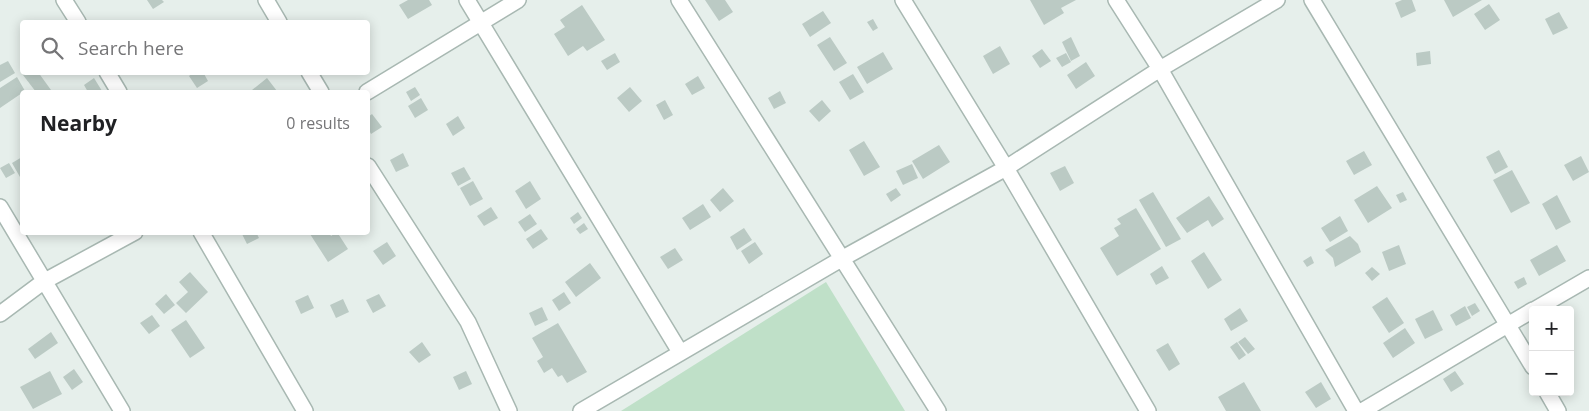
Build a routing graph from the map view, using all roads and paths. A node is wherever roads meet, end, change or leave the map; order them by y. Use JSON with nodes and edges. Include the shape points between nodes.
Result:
{"nodes":[{"id":1,"x":64,"y":0,"type":"edge"},
{"id":2,"x":266,"y":0,"type":"edge"},
{"id":3,"x":467,"y":0,"type":"edge"},
{"id":4,"x":518,"y":0,"type":"edge"},
{"id":5,"x":679,"y":0,"type":"edge"},
{"id":6,"x":903,"y":0,"type":"edge"},
{"id":7,"x":1116,"y":0,"type":"edge"},
{"id":8,"x":1278,"y":0,"type":"edge"},
{"id":9,"x":1312,"y":0,"type":"edge"},
{"id":10,"x":77,"y":20,"type":"edge"},
{"id":11,"x":278,"y":20,"type":"edge"},
{"id":12,"x":480,"y":23,"type":"junction"},
{"id":13,"x":1160,"y":69,"type":"junction"},
{"id":14,"x":109,"y":75,"type":"edge"},
{"id":15,"x":311,"y":75,"type":"edge"},
{"id":16,"x":118,"y":90,"type":"edge"},
{"id":17,"x":320,"y":90,"type":"edge"},
{"id":18,"x":370,"y":90,"type":"edge"},
{"id":19,"x":1006,"y":168,"type":"junction"},
{"id":20,"x":370,"y":169,"type":"edge"},
{"id":21,"x":0,"y":207,"type":"edge"},
{"id":22,"x":129,"y":235,"type":"edge"},
{"id":23,"x":203,"y":235,"type":"edge"},
{"id":24,"x":843,"y":258,"type":"junction"},
{"id":25,"x":1589,"y":278,"type":"edge"},
{"id":26,"x":43,"y":282,"type":"junction"},
{"id":27,"x":1540,"y":306,"type":"edge"},
{"id":28,"x":1529,"y":312,"type":"edge"},
{"id":29,"x":0,"y":314,"type":"edge"},
{"id":30,"x":1508,"y":325,"type":"junction"},
{"id":31,"x":680,"y":352,"type":"junction"},
{"id":32,"x":1529,"y":360,"type":"edge"},
{"id":33,"x":1549,"y":396,"type":"edge"},
{"id":34,"x":122,"y":411,"type":"edge"},
{"id":35,"x":305,"y":411,"type":"edge"},
{"id":36,"x":509,"y":411,"type":"edge"},
{"id":37,"x":582,"y":411,"type":"edge"},
{"id":38,"x":938,"y":411,"type":"edge"},
{"id":39,"x":1148,"y":411,"type":"edge"},
{"id":40,"x":1356,"y":411,"type":"edge"},
{"id":41,"x":1362,"y":411,"type":"edge"},
{"id":42,"x":1558,"y":411,"type":"edge"}],
"edges":[{"from":1,"to":10,"type":"street"},
{"from":2,"to":11,"type":"street"},
{"from":3,"to":12,"type":"street"},
{"from":4,"to":12,"type":"street"},
{"from":5,"to":24,"type":"street"},
{"from":6,"to":19,"type":"street"},
{"from":7,"to":13,"type":"street"},
{"from":8,"to":13,"type":"street"},
{"from":9,"to":30,"type":"street"},
{"from":12,"to":18,"type":"street"},
{"from":12,"to":31,"type":"street"},
{"from":13,"to":19,"type":"street"},
{"from":13,"to":40,"type":"street"},
{"from":14,"to":16,"type":"street"},
{"from":15,"to":17,"type":"street"},
{"from":19,"to":24,"type":"street"},
{"from":19,"to":39,"type":"street"},
{"from":20,"to":36,"type":"street","via":[[468,322]]},
{"from":21,"to":26,"type":"street"},
{"from":22,"to":26,"type":"street"},
{"from":23,"to":35,"type":"street"},
{"from":24,"to":31,"type":"street"},
{"from":24,"to":38,"type":"street"},
{"from":25,"to":27,"type":"street"},
{"from":26,"to":29,"type":"street"},
{"from":26,"to":34,"type":"street"},
{"from":28,"to":30,"type":"street"},
{"from":30,"to":32,"type":"street"},
{"from":30,"to":41,"type":"street"},
{"from":31,"to":37,"type":"street"},
{"from":33,"to":42,"type":"street"}]}
